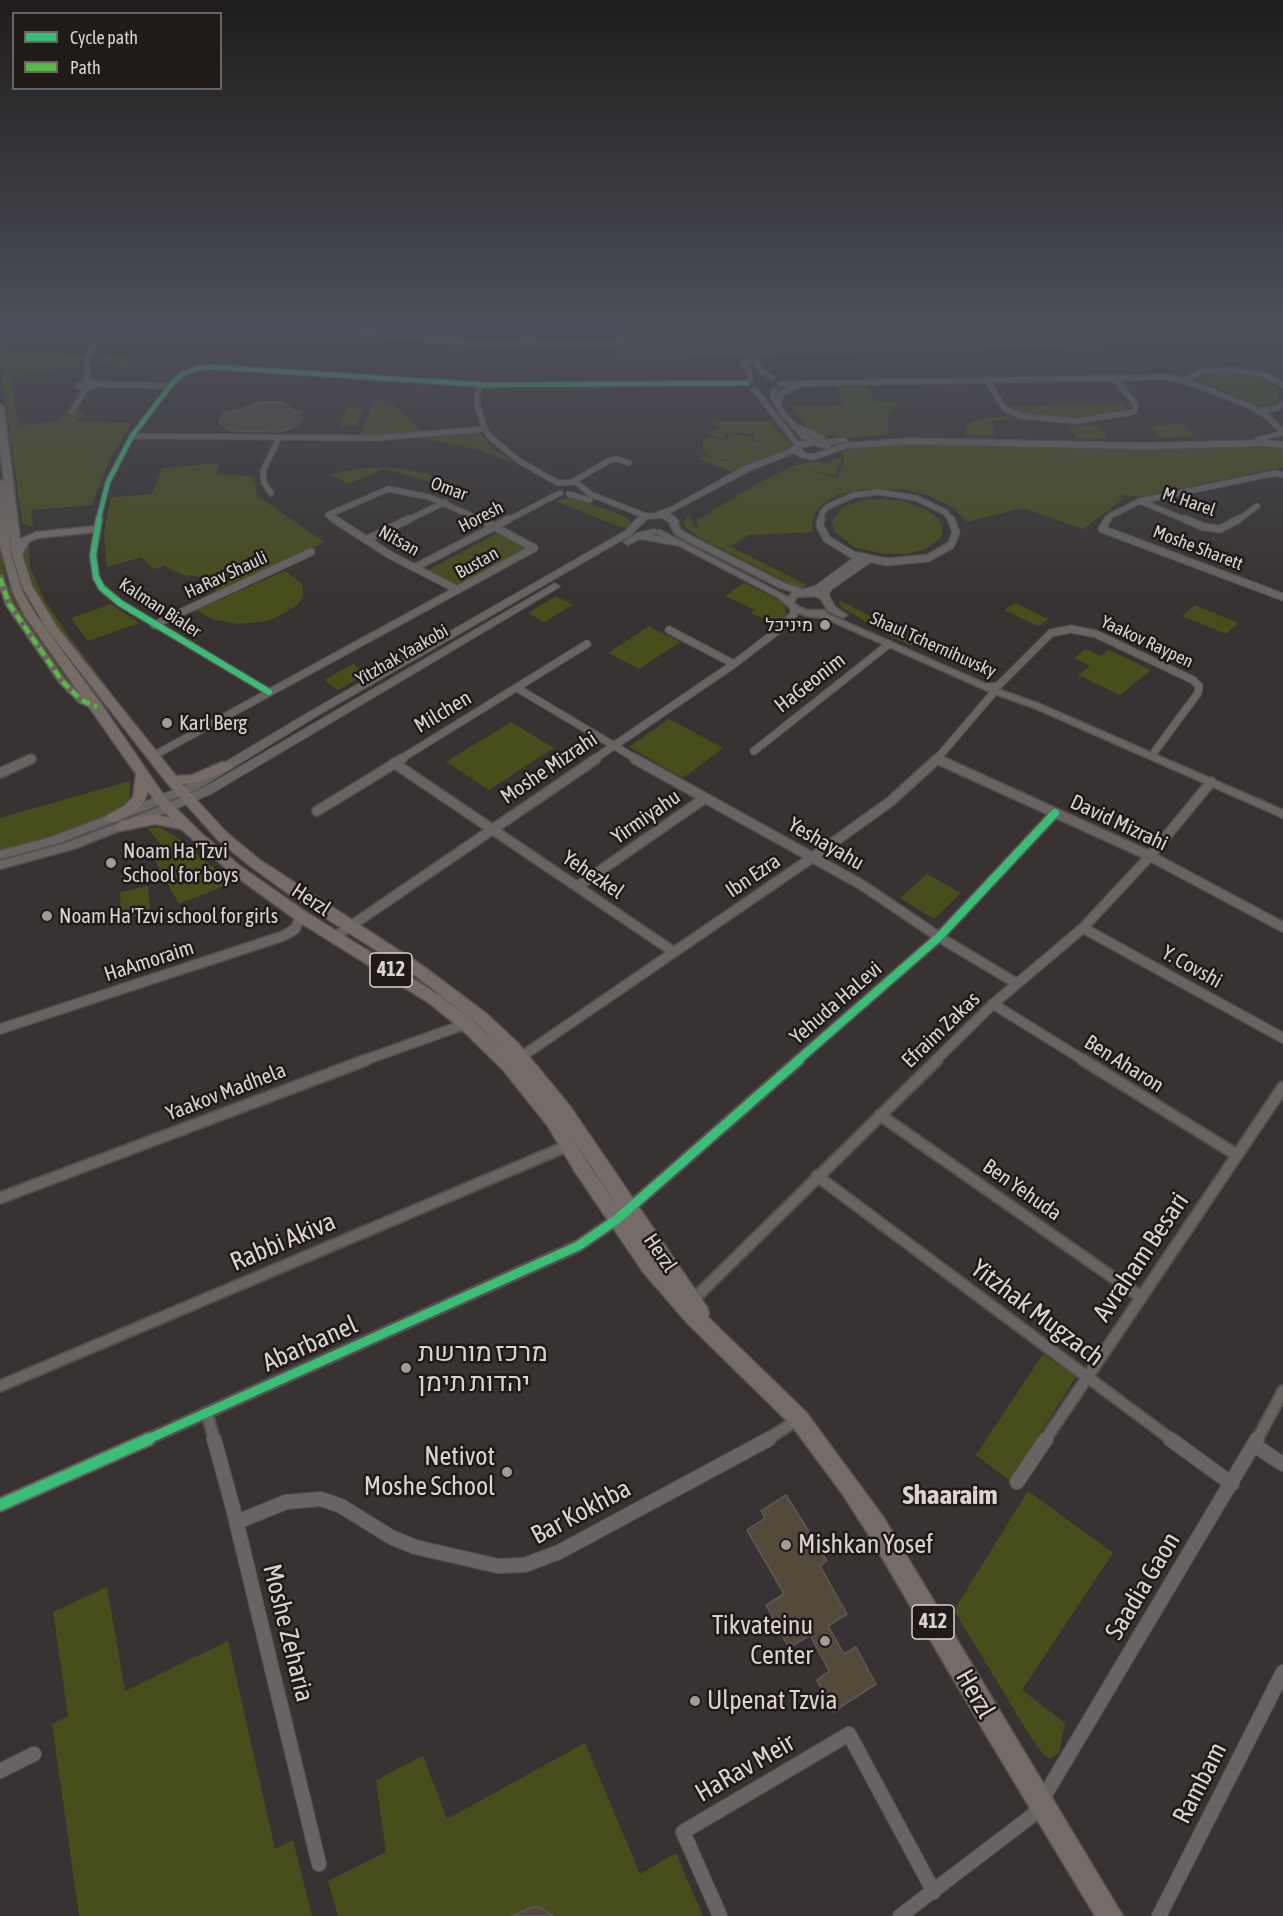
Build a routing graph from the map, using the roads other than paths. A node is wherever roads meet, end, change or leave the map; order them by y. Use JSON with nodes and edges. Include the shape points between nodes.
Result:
{"nodes":[{"id":1,"x":2,"y":419,"type":"edge"},
{"id":2,"x":145,"y":419,"type":"edge"},
{"id":3,"x":482,"y":419,"type":"edge"},
{"id":4,"x":777,"y":419,"type":"edge"},
{"id":5,"x":789,"y":419,"type":"edge"},
{"id":6,"x":1053,"y":419,"type":"edge"},
{"id":7,"x":1092,"y":419,"type":"edge"},
{"id":8,"x":1266,"y":419,"type":"edge"},
{"id":9,"x":1279,"y":425,"type":"edge"},
{"id":10,"x":794,"y":426,"type":"junction"},
{"id":11,"x":485,"y":429,"type":"junction"},
{"id":12,"x":1279,"y":434,"type":"edge"},
{"id":13,"x":132,"y":436,"type":"junction"},
{"id":14,"x":279,"y":438,"type":"junction"},
{"id":15,"x":856,"y":439,"type":"junction"},
{"id":16,"x":817,"y":442,"type":"junction"},
{"id":17,"x":1283,"y":445,"type":"edge"},
{"id":18,"x":797,"y":446,"type":"junction"},
{"id":19,"x":828,"y":453,"type":"junction"},
{"id":20,"x":813,"y":457,"type":"junction"},
{"id":21,"x":629,"y":463,"type":"dead end"},
{"id":22,"x":1280,"y":474,"type":"edge"},
{"id":23,"x":574,"y":481,"type":"junction"},
{"id":24,"x":0,"y":483,"type":"edge"},
{"id":25,"x":558,"y":483,"type":"junction"},
{"id":26,"x":581,"y":488,"type":"junction"},
{"id":27,"x":271,"y":493,"type":"dead end"},
{"id":28,"x":560,"y":493,"type":"junction"},
{"id":29,"x":569,"y":494,"type":"junction"},
{"id":30,"x":1140,"y":501,"type":"junction"},
{"id":31,"x":444,"y":502,"type":"junction"},
{"id":32,"x":1257,"y":506,"type":"dead end"},
{"id":33,"x":659,"y":514,"type":"junction"},
{"id":34,"x":328,"y":515,"type":"joint"},
{"id":35,"x":14,"y":520,"type":"junction"},
{"id":36,"x":641,"y":520,"type":"junction"},
{"id":37,"x":674,"y":524,"type":"junction"},
{"id":38,"x":496,"y":526,"type":"junction"},
{"id":39,"x":97,"y":527,"type":"junction"},
{"id":40,"x":48,"y":528,"type":"junction"},
{"id":41,"x":655,"y":532,"type":"junction"},
{"id":42,"x":16,"y":534,"type":"junction"},
{"id":43,"x":366,"y":540,"type":"junction"},
{"id":44,"x":4,"y":541,"type":"junction"},
{"id":45,"x":680,"y":543,"type":"junction"},
{"id":46,"x":620,"y":548,"type":"junction"},
{"id":47,"x":311,"y":552,"type":"dead end"},
{"id":48,"x":17,"y":554,"type":"junction"},
{"id":49,"x":860,"y":557,"type":"junction"},
{"id":50,"x":869,"y":559,"type":"junction"},
{"id":51,"x":416,"y":567,"type":"junction"},
{"id":52,"x":0,"y":578,"type":"edge"},
{"id":53,"x":458,"y":590,"type":"junction"},
{"id":54,"x":804,"y":592,"type":"junction"},
{"id":55,"x":1283,"y":597,"type":"edge"},
{"id":56,"x":828,"y":603,"type":"junction"},
{"id":57,"x":792,"y":604,"type":"junction"},
{"id":58,"x":814,"y":614,"type":"junction"},
{"id":59,"x":154,"y":625,"type":"junction"},
{"id":60,"x":781,"y":628,"type":"junction"},
{"id":61,"x":669,"y":630,"type":"dead end"},
{"id":62,"x":587,"y":644,"type":"dead end"},
{"id":63,"x":889,"y":644,"type":"junction"},
{"id":64,"x":734,"y":664,"type":"junction"},
{"id":65,"x":517,"y":688,"type":"junction"},
{"id":66,"x":993,"y":688,"type":"junction"},
{"id":67,"x":269,"y":692,"type":"junction"},
{"id":68,"x":97,"y":707,"type":"junction"},
{"id":69,"x":1107,"y":736,"type":"junction"},
{"id":70,"x":613,"y":746,"type":"junction"},
{"id":71,"x":754,"y":751,"type":"dead end"},
{"id":72,"x":1155,"y":751,"type":"junction"},
{"id":73,"x":153,"y":756,"type":"junction"},
{"id":74,"x":31,"y":759,"type":"dead end"},
{"id":75,"x":937,"y":759,"type":"junction"},
{"id":76,"x":394,"y":763,"type":"junction"},
{"id":77,"x":226,"y":765,"type":"junction"},
{"id":78,"x":0,"y":773,"type":"edge"},
{"id":79,"x":142,"y":774,"type":"junction"},
{"id":80,"x":172,"y":780,"type":"junction"},
{"id":81,"x":1211,"y":782,"type":"junction"},
{"id":82,"x":185,"y":796,"type":"junction"},
{"id":83,"x":705,"y":798,"type":"junction"},
{"id":84,"x":164,"y":804,"type":"junction"},
{"id":85,"x":1283,"y":806,"type":"edge"},
{"id":86,"x":317,"y":811,"type":"dead end"},
{"id":87,"x":1055,"y":813,"type":"junction"},
{"id":88,"x":1283,"y":814,"type":"edge"},
{"id":89,"x":116,"y":823,"type":"junction"},
{"id":90,"x":185,"y":826,"type":"junction"},
{"id":91,"x":491,"y":829,"type":"junction"},
{"id":92,"x":0,"y":855,"type":"edge"},
{"id":93,"x":1150,"y":856,"type":"junction"},
{"id":94,"x":813,"y":857,"type":"junction"},
{"id":95,"x":0,"y":865,"type":"edge"},
{"id":96,"x":578,"y":886,"type":"junction"},
{"id":97,"x":301,"y":916,"type":"junction"},
{"id":98,"x":349,"y":925,"type":"junction"},
{"id":99,"x":1283,"y":927,"type":"edge"},
{"id":100,"x":1083,"y":928,"type":"junction"},
{"id":101,"x":336,"y":936,"type":"junction"},
{"id":102,"x":939,"y":936,"type":"junction"},
{"id":103,"x":674,"y":951,"type":"junction"},
{"id":104,"x":1016,"y":983,"type":"junction"},
{"id":105,"x":993,"y":1004,"type":"junction"},
{"id":106,"x":466,"y":1024,"type":"junction"},
{"id":107,"x":0,"y":1029,"type":"edge"},
{"id":108,"x":1283,"y":1038,"type":"edge"},
{"id":109,"x":515,"y":1061,"type":"junction"},
{"id":110,"x":1283,"y":1087,"type":"edge"},
{"id":111,"x":880,"y":1115,"type":"junction"},
{"id":112,"x":575,"y":1142,"type":"junction"},
{"id":113,"x":1237,"y":1155,"type":"junction"},
{"id":114,"x":817,"y":1176,"type":"junction"},
{"id":115,"x":0,"y":1198,"type":"edge"},
{"id":116,"x":623,"y":1214,"type":"junction"},
{"id":117,"x":1142,"y":1297,"type":"junction"},
{"id":118,"x":692,"y":1301,"type":"junction"},
{"id":119,"x":719,"y":1340,"type":"junction"},
{"id":120,"x":1087,"y":1378,"type":"junction"},
{"id":121,"x":0,"y":1386,"type":"edge"},
{"id":122,"x":1283,"y":1391,"type":"edge"},
{"id":123,"x":207,"y":1413,"type":"junction"},
{"id":124,"x":799,"y":1419,"type":"junction"},
{"id":125,"x":1254,"y":1445,"type":"junction"},
{"id":126,"x":1283,"y":1464,"type":"edge"},
{"id":127,"x":1017,"y":1482,"type":"dead end"},
{"id":128,"x":1232,"y":1484,"type":"junction"},
{"id":129,"x":0,"y":1505,"type":"edge"},
{"id":130,"x":237,"y":1522,"type":"junction"},
{"id":131,"x":1283,"y":1672,"type":"edge"},
{"id":132,"x":34,"y":1754,"type":"dead end"},
{"id":133,"x":0,"y":1771,"type":"edge"},
{"id":134,"x":1040,"y":1804,"type":"junction"},
{"id":135,"x":319,"y":1864,"type":"dead end"},
{"id":136,"x":934,"y":1892,"type":"junction"},
{"id":137,"x":720,"y":1916,"type":"edge"},
{"id":138,"x":900,"y":1916,"type":"edge"},
{"id":139,"x":1110,"y":1916,"type":"edge"},
{"id":140,"x":1159,"y":1916,"type":"edge"}],
"edges":[{"from":1,"to":35,"type":"main road","name":"Herzl","number":"412"},
{"from":2,"to":13,"type":"street","name":"Kalman Bialer"},
{"from":3,"to":11,"type":"street"},
{"from":4,"to":18,"type":"street"},
{"from":5,"to":10,"type":"street"},
{"from":6,"to":7,"type":"street"},
{"from":8,"to":12,"type":"street"},
{"from":9,"to":12,"type":"street"},
{"from":10,"to":15,"type":"main road","via":[[822,438]]},
{"from":10,"to":16,"type":"street","via":[[802,436]]},
{"from":11,"to":14,"type":"street","via":[[396,437]]},
{"from":11,"to":25,"type":"street","via":[[519,461]]},
{"from":12,"to":15,"type":"main road","via":[[1172,441],[947,436]]},
{"from":12,"to":17,"type":"main road","via":[[1273,440]]},
{"from":13,"to":14,"type":"street"},
{"from":13,"to":39,"type":"street","name":"Kalman Bialer","via":[[108,482]]},
{"from":14,"to":27,"type":"street","via":[[263,471],[264,483]]},
{"from":15,"to":16,"type":"main road"},
{"from":16,"to":18,"type":"main road"},
{"from":16,"to":19,"type":"main road","via":[[828,448]]},
{"from":17,"to":19,"type":"main road","name":"Yitzhak Yaakobi","via":[[909,441],[846,446]]},
{"from":18,"to":20,"type":"main road","via":[[802,455]]},
{"from":18,"to":33,"type":"main road"},
{"from":19,"to":20,"type":"main road","name":"Yitzhak Yaakobi"},
{"from":20,"to":37,"type":"main road","name":"Yitzhak Yaakobi","via":[[763,469],[687,511]]},
{"from":21,"to":23,"type":"street","via":[[610,460]]},
{"from":22,"to":30,"type":"street"},
{"from":23,"to":25,"type":"street"},
{"from":23,"to":26,"type":"street"},
{"from":24,"to":44,"type":"main road","name":"Herzl","number":"412"},
{"from":25,"to":28,"type":"street","via":[[554,487]]},
{"from":26,"to":29,"type":"street"},
{"from":26,"to":36,"type":"street"},
{"from":28,"to":29,"type":"street"},
{"from":28,"to":38,"type":"street","name":"Horesh"},
{"from":29,"to":36,"type":"street"},
{"from":30,"to":32,"type":"street","name":"M. Harel","via":[[1220,529]]},
{"from":30,"to":55,"type":"street","name":"Moshe Sharett","via":[[1110,516],[1102,529]]},
{"from":31,"to":34,"type":"street","name":"Omar","via":[[388,489]]},
{"from":31,"to":38,"type":"street","name":"Omar"},
{"from":31,"to":43,"type":"street"},
{"from":33,"to":36,"type":"main road"},
{"from":33,"to":37,"type":"main road","via":[[671,518]]},
{"from":34,"to":43,"type":"street","name":"Nitsan"},
{"from":35,"to":40,"type":"main road"},
{"from":35,"to":42,"type":"main road","name":"Herzl","number":"412"},
{"from":36,"to":41,"type":"main road","via":[[642,528]]},
{"from":36,"to":77,"type":"main road","name":"Yitzhak Yaakobi","via":[[628,533]]},
{"from":37,"to":41,"type":"main road","name":"Yitzhak Yaakobi","via":[[666,531]]},
{"from":37,"to":54,"type":"street","via":[[678,532],[690,539],[781,585]]},
{"from":38,"to":51,"type":"street","name":"Horesh"},
{"from":38,"to":53,"type":"street","name":"Bustan","via":[[534,548]]},
{"from":39,"to":40,"type":"main road"},
{"from":39,"to":48,"type":"main road","via":[[36,535],[25,540]]},
{"from":39,"to":59,"type":"street","name":"Kalman Bialer","via":[[93,555],[98,582],[120,603]]},
{"from":40,"to":42,"type":"main road"},
{"from":41,"to":45,"type":"street"},
{"from":41,"to":46,"type":"main road","name":"Yitzhak Yaakobi","via":[[640,535]]},
{"from":42,"to":44,"type":"main road"},
{"from":42,"to":48,"type":"main road","name":"Herzl","number":"412"},
{"from":43,"to":51,"type":"street","name":"Nitsan"},
{"from":44,"to":68,"type":"main road","name":"Herzl","number":"412","via":[[11,575],[23,602]]},
{"from":45,"to":46,"type":"main road","via":[[650,537]]},
{"from":45,"to":57,"type":"street"},
{"from":46,"to":82,"type":"main road","name":"Yitzhak Yaakobi"},
{"from":47,"to":59,"type":"street","name":"HaRav Shauli"},
{"from":48,"to":73,"type":"main road","name":"Herzl","number":"412","via":[[27,586],[45,617]]},
{"from":49,"to":50,"type":"street"},
{"from":49,"to":50,"type":"street","via":[[834,545],[819,526],[827,507],[844,498],[878,492],[910,496],[937,507],[955,525],[955,539],[937,555],[905,562]]},
{"from":49,"to":54,"type":"street","via":[[817,589]]},
{"from":50,"to":56,"type":"street","via":[[830,587],[825,593]]},
{"from":51,"to":53,"type":"street","name":"Nitsan"},
{"from":52,"to":68,"type":"street","via":[[9,604],[62,681],[81,700]]},
{"from":53,"to":67,"type":"street","name":"Bustan"},
{"from":54,"to":56,"type":"street","name":"Shaul Tchernihuvsky","via":[[822,595]]},
{"from":54,"to":57,"type":"street","via":[[793,596]]},
{"from":56,"to":58,"type":"street","via":[[826,610]]},
{"from":56,"to":66,"type":"street","name":"Shaul Tchernihuvsky","via":[[834,610]]},
{"from":57,"to":58,"type":"street","name":"Shaul Tchernihuvsky"},
{"from":57,"to":60,"type":"street","name":"Moshe Mizrahi","via":[[794,614]]},
{"from":58,"to":60,"type":"street","name":"Moshe Mizrahi"},
{"from":58,"to":63,"type":"street","name":"Shaul Tchernihuvsky","via":[[827,615]]},
{"from":59,"to":67,"type":"street","name":"Kalman Bialer"},
{"from":60,"to":64,"type":"street","name":"Moshe Mizrahi"},
{"from":61,"to":64,"type":"street"},
{"from":62,"to":65,"type":"street","name":"Milchen"},
{"from":63,"to":66,"type":"street","name":"Shaul Tchernihuvsky"},
{"from":63,"to":71,"type":"street","name":"HaGeonim"},
{"from":64,"to":70,"type":"street","name":"Moshe Mizrahi"},
{"from":65,"to":70,"type":"street","name":"Yeshayahu"},
{"from":65,"to":76,"type":"street","name":"Milchen"},
{"from":66,"to":69,"type":"street","name":"Shaul Tchernihuvsky"},
{"from":66,"to":72,"type":"street","name":"Yaakov Raypen","via":[[1051,633],[1071,629],[1096,634],[1199,686],[1198,693]]},
{"from":66,"to":75,"type":"street","name":"Ibn Ezra"},
{"from":67,"to":73,"type":"street","name":"Bustan"},
{"from":68,"to":79,"type":"main road","name":"Herzl","number":"412"},
{"from":69,"to":72,"type":"street","name":"Shaul Tchernihuvsky"},
{"from":69,"to":81,"type":"street","name":"Shaul Tchernihuvsky"},
{"from":70,"to":83,"type":"street","name":"Yeshayahu"},
{"from":70,"to":91,"type":"street","name":"Moshe Mizrahi"},
{"from":72,"to":85,"type":"street","name":"Shaul Tchernihuvsky"},
{"from":73,"to":80,"type":"main road","name":"Herzl","number":"412"},
{"from":74,"to":78,"type":"street"},
{"from":75,"to":87,"type":"street","name":"David Mizrahi"},
{"from":75,"to":94,"type":"street","name":"Ibn Ezra","via":[[906,790]]},
{"from":76,"to":86,"type":"street","name":"Milchen"},
{"from":76,"to":91,"type":"street","name":"Yehezkel"},
{"from":77,"to":80,"type":"main road","via":[[194,778]]},
{"from":77,"to":82,"type":"main road","name":"Yitzhak Yaakobi"},
{"from":79,"to":84,"type":"main road","name":"Herzl","number":"412"},
{"from":79,"to":89,"type":"main road","via":[[139,799]]},
{"from":80,"to":82,"type":"main road","name":"Herzl","number":"412"},
{"from":81,"to":88,"type":"street","name":"Shaul Tchernihuvsky"},
{"from":81,"to":93,"type":"street","name":"Efraim Zakas"},
{"from":82,"to":84,"type":"main road","name":"Yitzhak Yaakobi"},
{"from":82,"to":98,"type":"main road","name":"Herzl","number":"412","via":[[222,836],[255,863]]},
{"from":83,"to":94,"type":"street","name":"Yeshayahu"},
{"from":83,"to":96,"type":"street","name":"Yirmiyahu"},
{"from":84,"to":89,"type":"street"},
{"from":84,"to":90,"type":"main road","name":"Herzl","number":"412"},
{"from":87,"to":93,"type":"street","name":"David Mizrahi"},
{"from":87,"to":102,"type":"street","name":"Yehuda HaLevi"},
{"from":89,"to":90,"type":"main road","via":[[155,819]]},
{"from":89,"to":92,"type":"street"},
{"from":89,"to":95,"type":"street","via":[[51,852]]},
{"from":90,"to":97,"type":"main road","name":"Herzl","number":"412","via":[[235,869]]},
{"from":91,"to":96,"type":"street","name":"Yehezkel"},
{"from":91,"to":98,"type":"street","name":"Moshe Mizrahi"},
{"from":93,"to":99,"type":"street","name":"David Mizrahi"},
{"from":93,"to":100,"type":"street","name":"Efraim Zakas"},
{"from":94,"to":102,"type":"street","name":"Yeshayahu"},
{"from":94,"to":103,"type":"street","name":"Ibn Ezra"},
{"from":96,"to":103,"type":"street","name":"Yehezkel"},
{"from":97,"to":101,"type":"main road","name":"Herzl","number":"412"},
{"from":97,"to":107,"type":"street","name":"HaAmoraim","via":[[295,929],[284,936]]},
{"from":98,"to":101,"type":"street","name":"Moshe Mizrahi"},
{"from":98,"to":109,"type":"main road","name":"Herzl","number":"412","via":[[462,1003]]},
{"from":100,"to":104,"type":"street","name":"Efraim Zakas"},
{"from":100,"to":108,"type":"street","name":"Y. Covshi"},
{"from":101,"to":106,"type":"main road","name":"Herzl","number":"412"},
{"from":102,"to":104,"type":"street","name":"Yeshayahu"},
{"from":102,"to":116,"type":"street","name":"Yehuda HaLevi"},
{"from":103,"to":109,"type":"street","name":"Ibn Ezra"},
{"from":104,"to":105,"type":"street","name":"Efraim Zakas"},
{"from":105,"to":111,"type":"street","name":"Efraim Zakas"},
{"from":105,"to":113,"type":"street","name":"Ben Aharon"},
{"from":106,"to":109,"type":"main road","name":"Herzl","number":"412"},
{"from":106,"to":115,"type":"street","name":"Yaakov Madhela"},
{"from":109,"to":112,"type":"main road","name":"Herzl","number":"412","via":[[564,1111]]},
{"from":110,"to":113,"type":"street","name":"Avraham Besari"},
{"from":111,"to":114,"type":"street","name":"Efraim Zakas"},
{"from":111,"to":117,"type":"street","name":"Ben Yehuda"},
{"from":112,"to":116,"type":"main road","name":"Herzl","number":"412"},
{"from":112,"to":121,"type":"street","name":"Rabbi Akiva"},
{"from":113,"to":117,"type":"street","name":"Avraham Besari"},
{"from":114,"to":118,"type":"street","name":"Efraim Zakas"},
{"from":114,"to":120,"type":"street","name":"Yitzhak Mugzach"},
{"from":116,"to":118,"type":"main road","name":"Herzl","number":"412"},
{"from":116,"to":119,"type":"main road","name":"Herzl","number":"412","via":[[672,1294]]},
{"from":116,"to":123,"type":"street","name":"Abarbanel","via":[[578,1246]]},
{"from":117,"to":120,"type":"street","name":"Avraham Besari"},
{"from":118,"to":119,"type":"main road","name":"Herzl","number":"412"},
{"from":119,"to":124,"type":"main road","name":"Herzl","number":"412"},
{"from":120,"to":127,"type":"street","name":"Avraham Besari"},
{"from":120,"to":128,"type":"street","name":"Yitzhak Mugzach"},
{"from":122,"to":125,"type":"street","name":"Saadia Gaon"},
{"from":123,"to":129,"type":"street","name":"Abarbanel"},
{"from":123,"to":130,"type":"street","name":"Moshe Zeharia"},
{"from":124,"to":130,"type":"street","name":"Bar Kokhba","via":[[559,1552],[525,1565],[498,1566],[421,1549],[392,1537],[341,1506],[321,1500],[286,1502]]},
{"from":124,"to":134,"type":"main road","name":"Herzl","number":"412","via":[[876,1526]]},
{"from":125,"to":126,"type":"street"},
{"from":125,"to":128,"type":"street","name":"Saadia Gaon"},
{"from":128,"to":134,"type":"street","name":"Saadia Gaon"},
{"from":130,"to":135,"type":"street","name":"Moshe Zeharia"},
{"from":131,"to":140,"type":"street","name":"Rambam"},
{"from":132,"to":133,"type":"street"},
{"from":134,"to":136,"type":"street","name":"Saadia Gaon","via":[[1033,1815]]},
{"from":134,"to":139,"type":"main road","name":"Herzl","number":"412"},
{"from":136,"to":137,"type":"street","name":"HaRav Meir","via":[[849,1734],[683,1832]]},
{"from":136,"to":138,"type":"street","name":"Saadia Gaon"}]}
